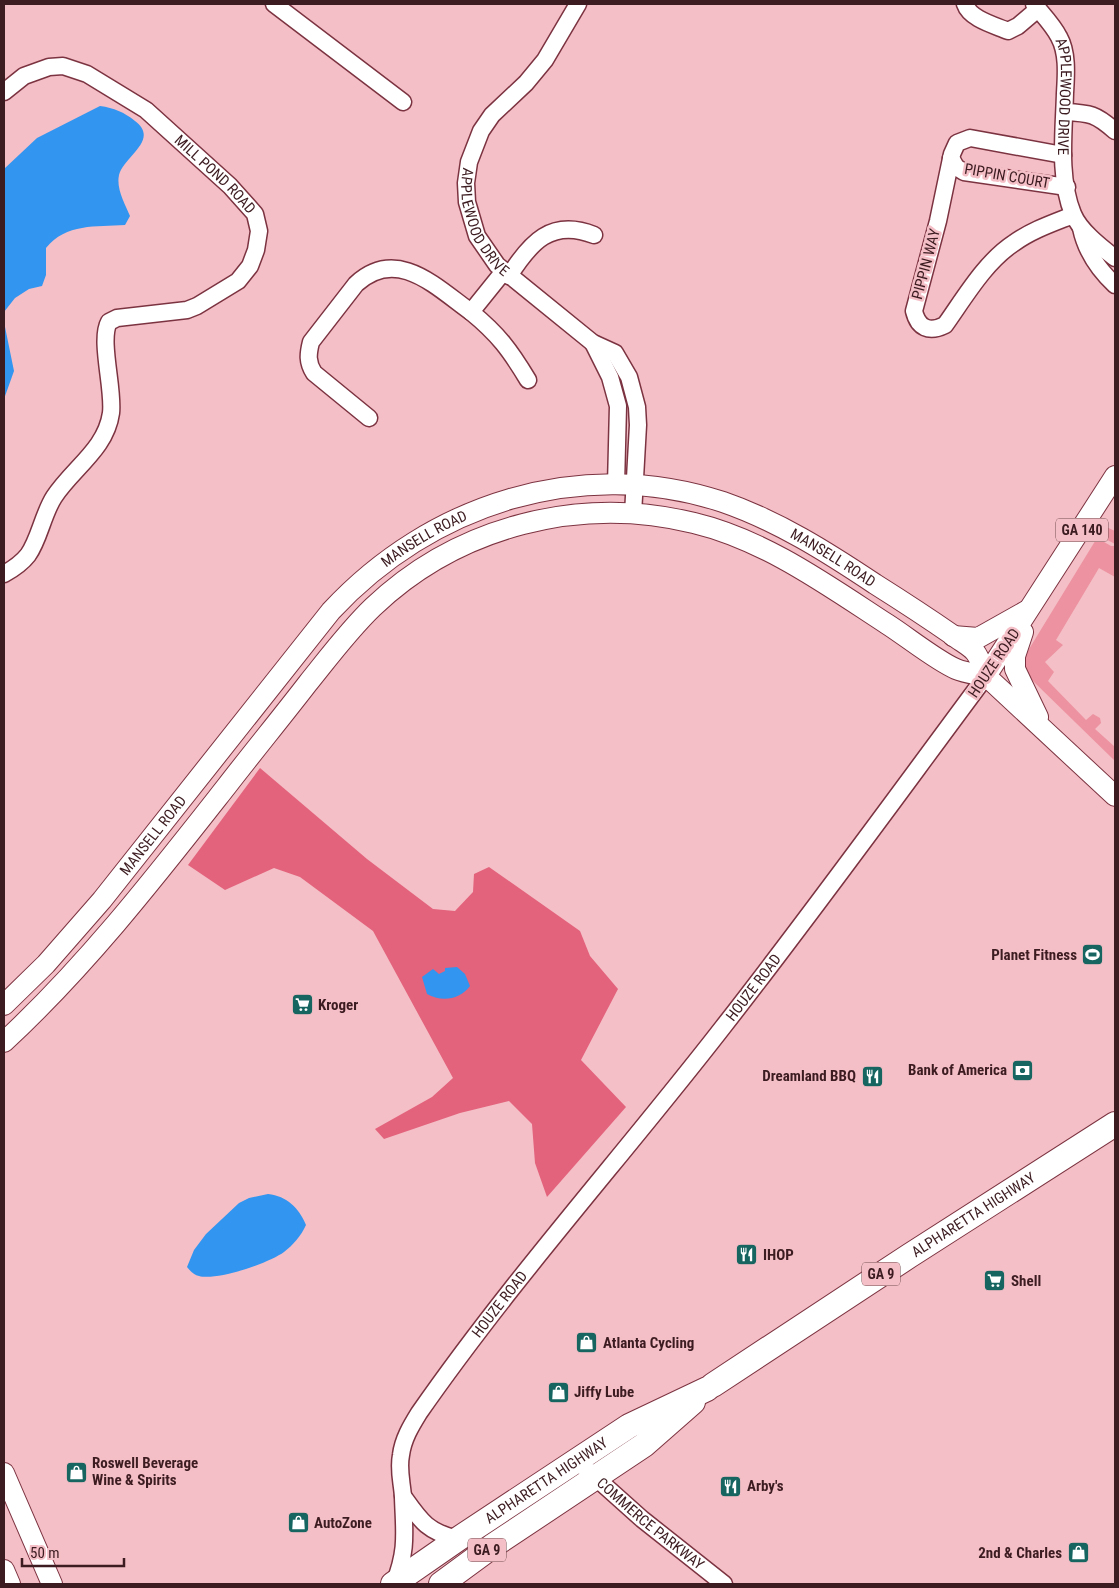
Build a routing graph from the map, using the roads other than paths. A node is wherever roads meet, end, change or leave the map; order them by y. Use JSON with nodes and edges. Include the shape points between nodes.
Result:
{"nodes":[{"id":1,"x":275,"y":4,"type":"edge"},
{"id":2,"x":578,"y":4,"type":"edge"},
{"id":3,"x":965,"y":4,"type":"edge"},
{"id":4,"x":1036,"y":6,"type":"edge"},
{"id":5,"x":4,"y":92,"type":"edge"},
{"id":6,"x":403,"y":102,"type":"dead end"},
{"id":7,"x":1065,"y":112,"type":"junction"},
{"id":8,"x":1115,"y":131,"type":"edge"},
{"id":9,"x":1064,"y":155,"type":"junction"},
{"id":10,"x":951,"y":158,"type":"junction"},
{"id":11,"x":1067,"y":187,"type":"junction"},
{"id":12,"x":1077,"y":221,"type":"junction"},
{"id":13,"x":594,"y":236,"type":"dead end"},
{"id":14,"x":1115,"y":258,"type":"edge"},
{"id":15,"x":506,"y":274,"type":"junction"},
{"id":16,"x":1115,"y":285,"type":"edge"},
{"id":17,"x":471,"y":312,"type":"junction"},
{"id":18,"x":528,"y":380,"type":"dead end"},
{"id":19,"x":369,"y":418,"type":"dead end"},
{"id":20,"x":1115,"y":476,"type":"edge"},
{"id":21,"x":626,"y":485,"type":"junction"},
{"id":22,"x":633,"y":514,"type":"junction"},
{"id":23,"x":428,"y":533,"type":"junction"},
{"id":24,"x":440,"y":557,"type":"junction"},
{"id":25,"x":4,"y":574,"type":"edge"},
{"id":26,"x":1030,"y":609,"type":"junction"},
{"id":27,"x":953,"y":636,"type":"junction"},
{"id":28,"x":986,"y":676,"type":"junction"},
{"id":29,"x":1042,"y":725,"type":"junction"},
{"id":30,"x":1115,"y":796,"type":"edge"},
{"id":31,"x":4,"y":1005,"type":"edge"},
{"id":32,"x":4,"y":1042,"type":"edge"},
{"id":33,"x":1115,"y":1124,"type":"edge"},
{"id":34,"x":710,"y":1387,"type":"junction"},
{"id":35,"x":576,"y":1460,"type":"junction"},
{"id":36,"x":4,"y":1473,"type":"edge"},
{"id":37,"x":595,"y":1477,"type":"junction"},
{"id":38,"x":403,"y":1496,"type":"junction"},
{"id":39,"x":458,"y":1539,"type":"junction"},
{"id":40,"x":4,"y":1570,"type":"edge"},
{"id":41,"x":10,"y":1584,"type":"edge"},
{"id":42,"x":52,"y":1584,"type":"edge"},
{"id":43,"x":394,"y":1584,"type":"edge"},
{"id":44,"x":441,"y":1584,"type":"edge"},
{"id":45,"x":724,"y":1584,"type":"edge"}],
"edges":[{"from":1,"to":6,"type":"street"},
{"from":2,"to":15,"type":"street","name":"APPLEWOOD DRIVE","via":[[545,60],[492,115],[481,131],[469,162],[466,183],[470,218],[485,250]]},
{"from":3,"to":4,"type":"street","via":[[975,16],[1008,31],[1018,26]]},
{"from":4,"to":7,"type":"street","name":"APPLEWOOD DRIVE","via":[[1060,37],[1066,72]]},
{"from":5,"to":25,"type":"street","name":"MILL POND ROAD","via":[[24,76],[49,67],[62,66],[87,74],[146,110],[230,186],[255,214],[259,231],[250,266],[238,281],[197,306],[117,318],[109,322],[105,334],[112,401],[106,429],[94,450],[55,495],[30,553]]},
{"from":7,"to":8,"type":"street","via":[[1099,116]]},
{"from":7,"to":9,"type":"street","name":"APPLEWOOD DRIVE"},
{"from":9,"to":10,"type":"street","name":"PIPPIN WAY","via":[[970,138],[957,143]]},
{"from":9,"to":11,"type":"street","name":"APPLEWOOD DRIVE"},
{"from":10,"to":11,"type":"street","name":"PIPPIN COURT","via":[[964,172]]},
{"from":10,"to":12,"type":"street","name":"PIPPIN WAY","via":[[914,311],[916,321],[924,328],[934,330],[945,325],[987,268],[1013,243],[1044,226]]},
{"from":11,"to":12,"type":"street","name":"APPLEWOOD DRIVE"},
{"from":12,"to":14,"type":"street"},
{"from":12,"to":16,"type":"street","name":"APPLEWOOD DRIVE","via":[[1093,260]]},
{"from":13,"to":15,"type":"street","via":[[571,230],[544,235],[527,248]]},
{"from":15,"to":17,"type":"street"},
{"from":15,"to":21,"type":"street","name":"APPLEWOOD DRIVE","via":[[593,343],[615,354],[629,376],[638,425]]},
{"from":17,"to":18,"type":"street","via":[[496,333]]},
{"from":17,"to":19,"type":"street","via":[[412,271],[382,270],[365,276],[356,284],[311,342],[309,364],[314,373]]},
{"from":20,"to":26,"type":"main road","name":"HOUZE ROAD","number":"GA 140"},
{"from":21,"to":22,"type":"street","name":"APPLEWOOD DRIVE"},
{"from":21,"to":23,"type":"main road","name":"MANSELL ROAD","via":[[579,486],[519,496],[473,511]]},
{"from":21,"to":27,"type":"main road","name":"MANSELL ROAD","via":[[664,488],[720,502],[772,522],[860,574]]},
{"from":22,"to":24,"type":"main road","name":"MANSELL ROAD","via":[[572,514],[524,523],[478,538]]},
{"from":22,"to":28,"type":"main road","name":"MANSELL ROAD","via":[[670,517],[697,524],[764,549],[842,594],[955,669]]},
{"from":23,"to":24,"type":"main road"},
{"from":23,"to":31,"type":"main road","name":"MANSELL ROAD","via":[[366,575],[331,611],[102,900],[46,964]]},
{"from":24,"to":32,"type":"main road","name":"MANSELL ROAD","via":[[390,591],[352,628],[84,962]]},
{"from":26,"to":27,"type":"main road","via":[[978,638]]},
{"from":26,"to":28,"type":"main road","name":"HOUZE ROAD","number":"GA 140"},
{"from":26,"to":29,"type":"main road","via":[[1015,656],[1015,669]]},
{"from":27,"to":28,"type":"main road","name":"MANSELL ROAD","via":[[975,652]]},
{"from":28,"to":29,"type":"main road","name":"MANSELL ROAD"},
{"from":28,"to":38,"type":"street","name":"HOUZE ROAD","via":[[723,1027],[574,1210],[434,1392],[411,1427],[401,1453],[399,1467]]},
{"from":29,"to":30,"type":"main road","name":"MANSELL ROAD"},
{"from":33,"to":34,"type":"highway","name":"ALPHARETTA HIGHWAY","number":"GA 9"},
{"from":34,"to":35,"type":"highway","name":"ALPHARETTA HIGHWAY","number":"GA 9","via":[[649,1415]]},
{"from":34,"to":37,"type":"highway","name":"ALPHARETTA HIGHWAY","number":"GA 9","via":[[644,1445]]},
{"from":35,"to":37,"type":"street","name":"COMMERCE PARKWAY"},
{"from":35,"to":39,"type":"highway","name":"ALPHARETTA HIGHWAY","number":"GA 9"},
{"from":36,"to":42,"type":"main road"},
{"from":37,"to":44,"type":"highway","name":"ALPHARETTA HIGHWAY","number":"GA 9"},
{"from":37,"to":45,"type":"street","name":"COMMERCE PARKWAY"},
{"from":38,"to":39,"type":"street","name":"HOUZE ROAD","via":[[430,1530]]},
{"from":38,"to":43,"type":"street","name":"HOUZE ROAD","via":[[405,1550]]},
{"from":39,"to":43,"type":"highway","name":"ALPHARETTA HIGHWAY","number":"GA 9"},
{"from":40,"to":41,"type":"main road"}]}
